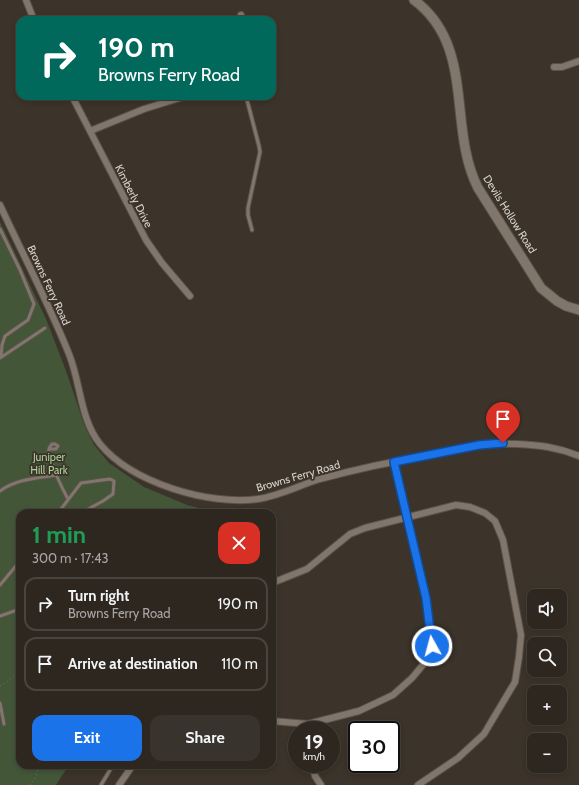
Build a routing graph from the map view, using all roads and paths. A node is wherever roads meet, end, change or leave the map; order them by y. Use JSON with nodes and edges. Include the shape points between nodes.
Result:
{"nodes":[{"id":1,"x":26,"y":0,"type":"edge"},
{"id":2,"x":414,"y":0,"type":"edge"},
{"id":3,"x":32,"y":16,"type":"edge"},
{"id":4,"x":579,"y":61,"type":"edge"},
{"id":5,"x":554,"y":67,"type":"dead end"},
{"id":6,"x":74,"y":100,"type":"edge"},
{"id":7,"x":173,"y":100,"type":"edge"},
{"id":8,"x":247,"y":100,"type":"edge"},
{"id":9,"x":90,"y":130,"type":"junction"},
{"id":10,"x":0,"y":205,"type":"edge"},
{"id":11,"x":0,"y":229,"type":"edge"},
{"id":12,"x":252,"y":230,"type":"dead end"},
{"id":13,"x":190,"y":296,"type":"dead end"},
{"id":14,"x":579,"y":310,"type":"edge"},
{"id":15,"x":45,"y":328,"type":"dead end"},
{"id":16,"x":0,"y":358,"type":"edge"},
{"id":17,"x":49,"y":449,"type":"dead end"},
{"id":18,"x":579,"y":456,"type":"edge"},
{"id":19,"x":394,"y":462,"type":"junction"},
{"id":20,"x":56,"y":475,"type":"junction"},
{"id":21,"x":0,"y":491,"type":"edge"},
{"id":22,"x":68,"y":499,"type":"junction"},
{"id":23,"x":61,"y":509,"type":"edge"},
{"id":24,"x":88,"y":509,"type":"edge"},
{"id":25,"x":407,"y":517,"type":"junction"},
{"id":26,"x":16,"y":566,"type":"edge"},
{"id":27,"x":276,"y":581,"type":"edge"},
{"id":28,"x":0,"y":586,"type":"edge"},
{"id":29,"x":16,"y":610,"type":"edge"},
{"id":30,"x":0,"y":616,"type":"edge"},
{"id":31,"x":16,"y":675,"type":"edge"},
{"id":32,"x":0,"y":686,"type":"edge"},
{"id":33,"x":0,"y":703,"type":"edge"},
{"id":34,"x":327,"y":721,"type":"edge"},
{"id":35,"x":276,"y":722,"type":"edge"},
{"id":36,"x":4,"y":724,"type":"dead end"},
{"id":37,"x":288,"y":724,"type":"edge"},
{"id":38,"x":38,"y":769,"type":"edge"},
{"id":39,"x":111,"y":769,"type":"edge"},
{"id":40,"x":130,"y":769,"type":"edge"},
{"id":41,"x":314,"y":773,"type":"edge"},
{"id":42,"x":30,"y":785,"type":"edge"},
{"id":43,"x":101,"y":785,"type":"edge"},
{"id":44,"x":119,"y":785,"type":"edge"},
{"id":45,"x":321,"y":785,"type":"edge"},
{"id":46,"x":418,"y":785,"type":"edge"}],
"edges":[{"from":1,"to":3,"type":"street"},
{"from":2,"to":14,"type":"main road","name":"Devils Hollow Road","via":[[435,20],[448,46],[456,77],[464,144],[478,188],[541,288],[557,302]]},
{"from":4,"to":5,"type":"street"},
{"from":6,"to":9,"type":"street","name":"Kimberly Drive"},
{"from":7,"to":9,"type":"street"},
{"from":8,"to":12,"type":"lane","via":[[260,152],[248,208]]},
{"from":9,"to":13,"type":"street","name":"Kimberly Drive","via":[[146,240]]},
{"from":10,"to":19,"type":"street","name":"Browns Ferry Road","via":[[70,356],[85,413],[94,435],[109,453],[129,467],[163,486],[188,493],[213,498],[247,500]]},
{"from":11,"to":16,"type":"lane","via":[[34,304],[28,320],[5,336]]},
{"from":15,"to":16,"type":"lane"},
{"from":17,"to":20,"type":"lane"},
{"from":18,"to":19,"type":"street","name":"Browns Ferry Road","via":[[536,444],[492,443]]},
{"from":19,"to":25,"type":"street"},
{"from":20,"to":21,"type":"lane","via":[[28,479]]},
{"from":20,"to":22,"type":"lane"},
{"from":22,"to":23,"type":"lane"},
{"from":22,"to":24,"type":"lane","via":[[81,483],[110,479],[114,482],[113,494]]},
{"from":25,"to":27,"type":"street","via":[[350,534],[307,569]]},
{"from":25,"to":34,"type":"street","via":[[426,598],[432,646],[427,660],[393,695],[359,711]]},
{"from":25,"to":46,"type":"street","via":[[456,505],[470,507],[495,521],[503,540],[521,634],[515,682],[484,734],[458,758]]},
{"from":26,"to":28,"type":"lane"},
{"from":29,"to":30,"type":"lane"},
{"from":31,"to":32,"type":"path"},
{"from":33,"to":36,"type":"lane"},
{"from":35,"to":37,"type":"street"},
{"from":38,"to":42,"type":"path"},
{"from":39,"to":43,"type":"lane"},
{"from":40,"to":44,"type":"street"},
{"from":41,"to":45,"type":"street"}]}
